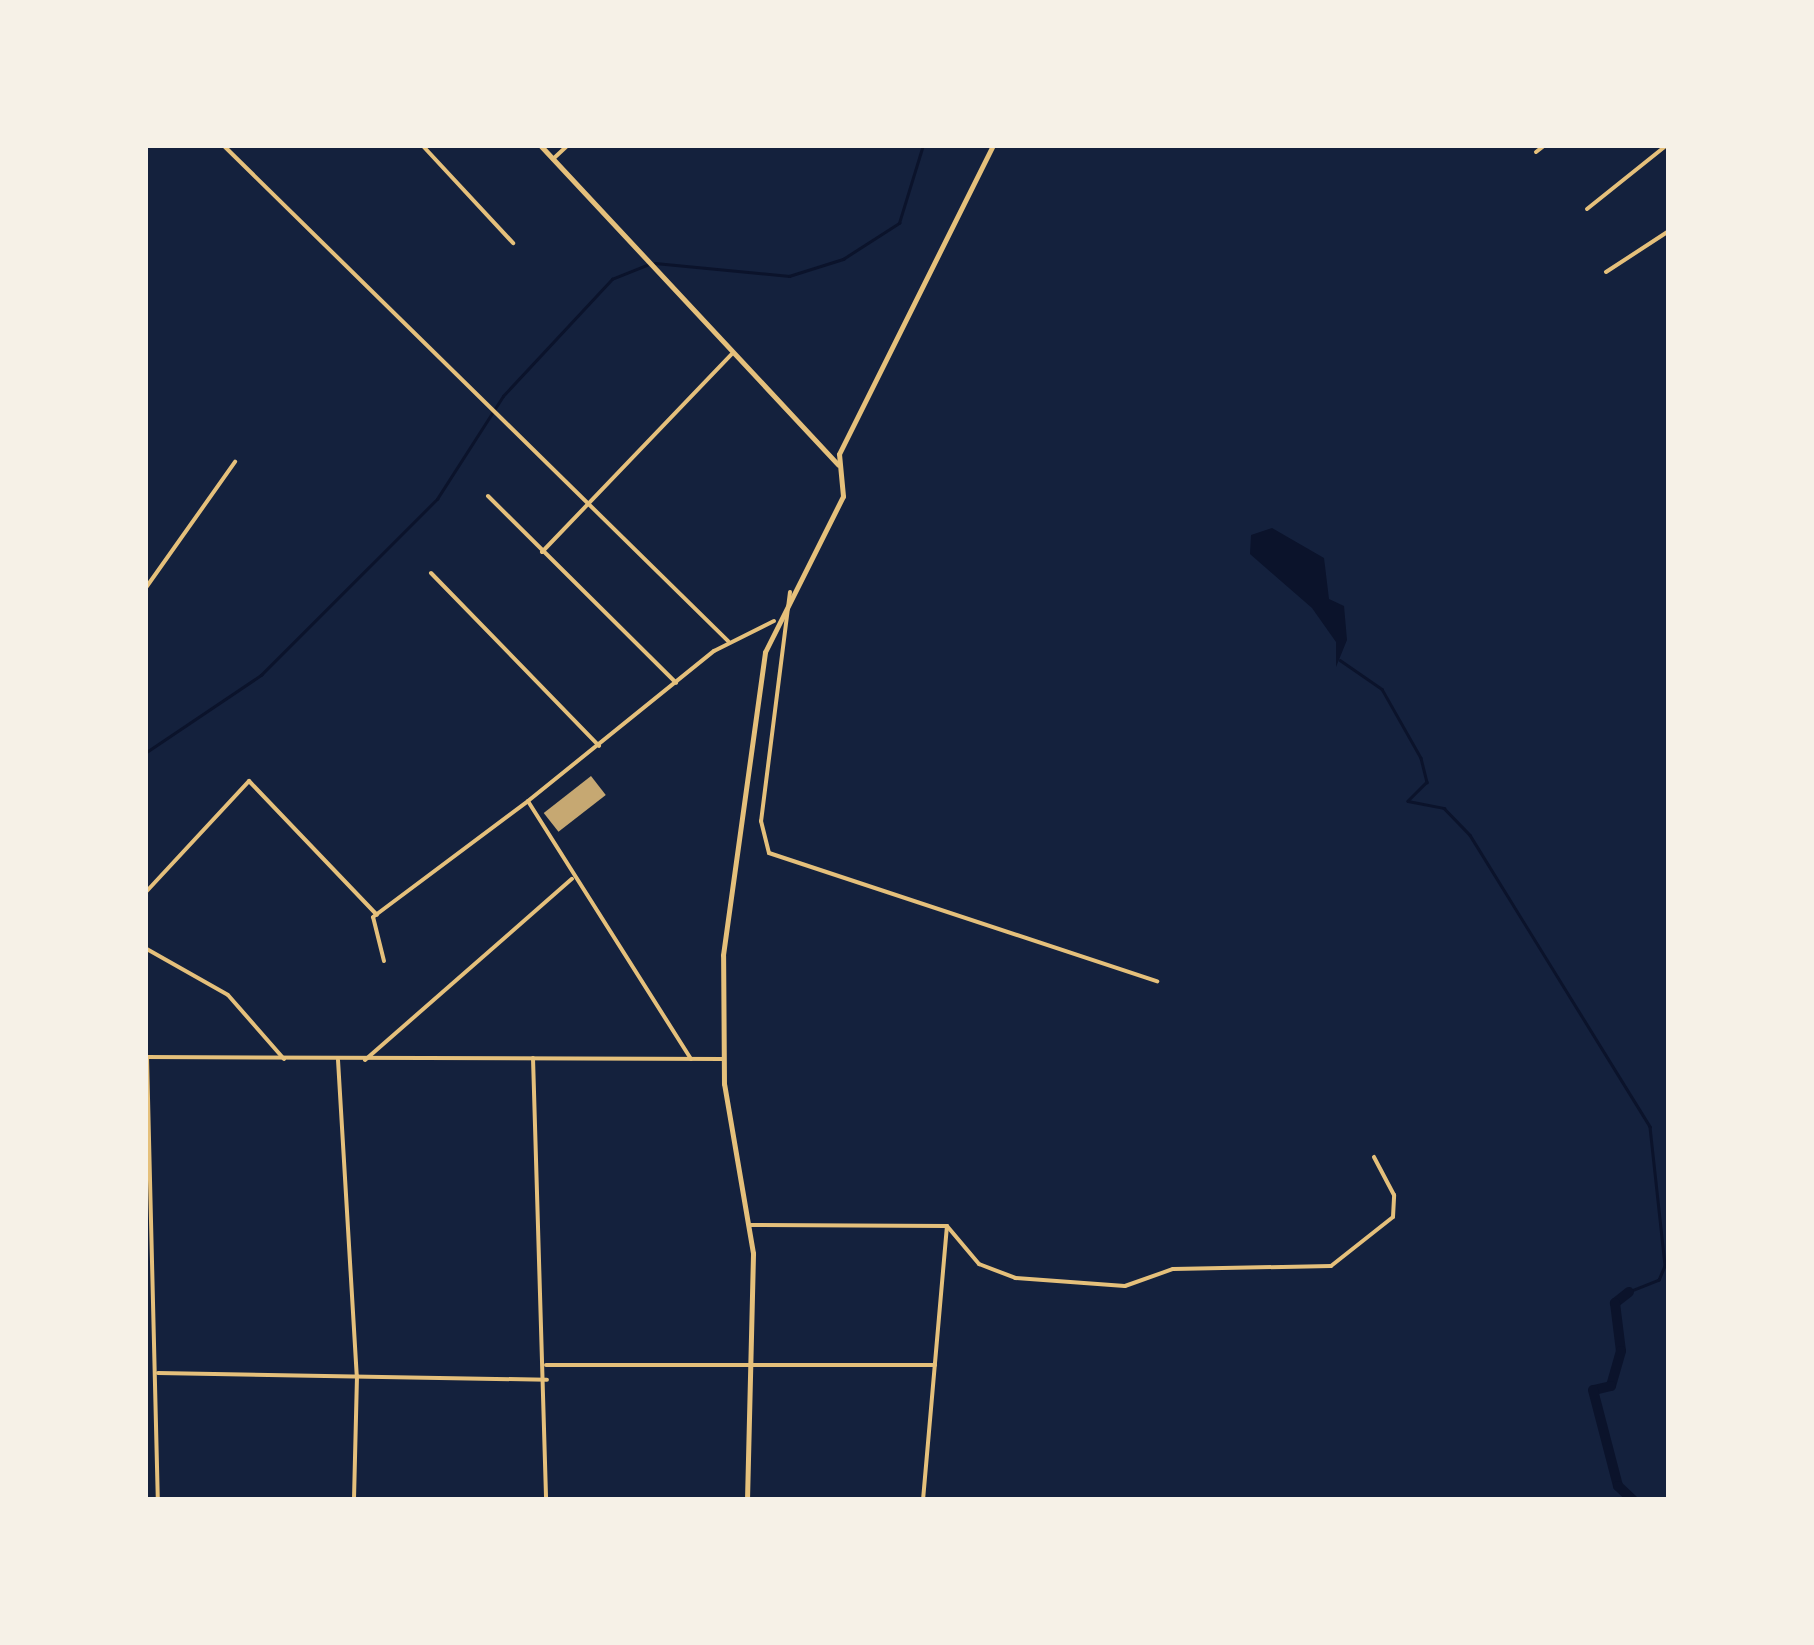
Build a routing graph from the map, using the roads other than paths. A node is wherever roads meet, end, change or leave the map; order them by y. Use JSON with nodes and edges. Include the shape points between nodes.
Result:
{"nodes":[{"id":1,"x":223,"y":145,"type":"edge"},
{"id":2,"x":422,"y":145,"type":"edge"},
{"id":3,"x":540,"y":145,"type":"edge"},
{"id":4,"x":568,"y":145,"type":"edge"},
{"id":5,"x":992,"y":145,"type":"edge"},
{"id":6,"x":1545,"y":145,"type":"edge"},
{"id":7,"x":1667,"y":145,"type":"edge"},
{"id":8,"x":1536,"y":152,"type":"dead end"},
{"id":9,"x":553,"y":158,"type":"junction"},
{"id":10,"x":1587,"y":208,"type":"dead end"},
{"id":11,"x":1669,"y":232,"type":"edge"},
{"id":12,"x":513,"y":243,"type":"dead end"},
{"id":13,"x":1606,"y":272,"type":"dead end"},
{"id":14,"x":733,"y":353,"type":"junction"},
{"id":15,"x":844,"y":442,"type":"junction"},
{"id":16,"x":822,"y":448,"type":"junction"},
{"id":17,"x":236,"y":462,"type":"dead end"},
{"id":18,"x":838,"y":465,"type":"junction"},
{"id":19,"x":488,"y":496,"type":"dead end"},
{"id":20,"x":590,"y":502,"type":"junction"},
{"id":21,"x":542,"y":552,"type":"junction"},
{"id":22,"x":431,"y":573,"type":"dead end"},
{"id":23,"x":145,"y":589,"type":"edge"},
{"id":24,"x":790,"y":592,"type":"junction"},
{"id":25,"x":774,"y":621,"type":"junction"},
{"id":26,"x":728,"y":641,"type":"junction"},
{"id":27,"x":676,"y":683,"type":"junction"},
{"id":28,"x":598,"y":746,"type":"junction"},
{"id":29,"x":528,"y":802,"type":"junction"},
{"id":30,"x":572,"y":878,"type":"junction"},
{"id":31,"x":145,"y":893,"type":"edge"},
{"id":32,"x":376,"y":915,"type":"junction"},
{"id":33,"x":145,"y":948,"type":"edge"},
{"id":34,"x":384,"y":961,"type":"dead end"},
{"id":35,"x":1157,"y":982,"type":"dead end"},
{"id":36,"x":146,"y":1057,"type":"edge"},
{"id":37,"x":533,"y":1058,"type":"junction"},
{"id":38,"x":284,"y":1059,"type":"junction"},
{"id":39,"x":690,"y":1059,"type":"junction"},
{"id":40,"x":723,"y":1059,"type":"junction"},
{"id":41,"x":338,"y":1060,"type":"junction"},
{"id":42,"x":365,"y":1060,"type":"junction"},
{"id":43,"x":1374,"y":1158,"type":"dead end"},
{"id":44,"x":751,"y":1225,"type":"junction"},
{"id":45,"x":947,"y":1226,"type":"junction"},
{"id":46,"x":752,"y":1360,"type":"junction"},
{"id":47,"x":546,"y":1365,"type":"junction"},
{"id":48,"x":935,"y":1365,"type":"junction"},
{"id":49,"x":158,"y":1373,"type":"junction"},
{"id":50,"x":357,"y":1376,"type":"junction"},
{"id":51,"x":547,"y":1380,"type":"junction"},
{"id":52,"x":158,"y":1500,"type":"edge"},
{"id":53,"x":354,"y":1500,"type":"edge"},
{"id":54,"x":546,"y":1500,"type":"edge"},
{"id":55,"x":747,"y":1500,"type":"edge"},
{"id":56,"x":923,"y":1500,"type":"edge"}],
"edges":[{"from":1,"to":20,"type":"street"},
{"from":2,"to":12,"type":"street"},
{"from":3,"to":9,"type":"street"},
{"from":4,"to":9,"type":"street"},
{"from":5,"to":15,"type":"street"},
{"from":6,"to":8,"type":"street"},
{"from":7,"to":10,"type":"street"},
{"from":9,"to":14,"type":"street"},
{"from":11,"to":13,"type":"street"},
{"from":14,"to":16,"type":"street"},
{"from":14,"to":20,"type":"street"},
{"from":15,"to":16,"type":"street"},
{"from":15,"to":18,"type":"street"},
{"from":16,"to":18,"type":"street"},
{"from":17,"to":23,"type":"street"},
{"from":18,"to":24,"type":"street","via":[[843,496]]},
{"from":19,"to":21,"type":"street"},
{"from":20,"to":21,"type":"street"},
{"from":20,"to":26,"type":"street"},
{"from":21,"to":27,"type":"street"},
{"from":22,"to":28,"type":"street"},
{"from":24,"to":25,"type":"street"},
{"from":24,"to":35,"type":"street","via":[[761,821],[769,853]]},
{"from":25,"to":26,"type":"street"},
{"from":25,"to":40,"type":"street","via":[[729,865]]},
{"from":26,"to":27,"type":"street"},
{"from":27,"to":28,"type":"street"},
{"from":28,"to":29,"type":"street"},
{"from":29,"to":30,"type":"street"},
{"from":29,"to":32,"type":"street"},
{"from":30,"to":39,"type":"street"},
{"from":30,"to":42,"type":"street"},
{"from":31,"to":32,"type":"street","via":[[249,781]]},
{"from":32,"to":34,"type":"street","via":[[370,923]]},
{"from":33,"to":38,"type":"street","via":[[228,995]]},
{"from":36,"to":38,"type":"street"},
{"from":36,"to":49,"type":"street"},
{"from":37,"to":39,"type":"street"},
{"from":37,"to":42,"type":"street"},
{"from":37,"to":47,"type":"street"},
{"from":38,"to":41,"type":"street"},
{"from":39,"to":40,"type":"street"},
{"from":40,"to":44,"type":"street"},
{"from":41,"to":42,"type":"street"},
{"from":41,"to":50,"type":"street"},
{"from":43,"to":45,"type":"street","via":[[1394,1195],[1393,1217],[1331,1266],[1172,1269],[1125,1286],[1015,1278],[979,1264]]},
{"from":44,"to":45,"type":"street"},
{"from":44,"to":46,"type":"street"},
{"from":45,"to":48,"type":"street"},
{"from":46,"to":47,"type":"street"},
{"from":46,"to":48,"type":"street"},
{"from":46,"to":55,"type":"street"},
{"from":47,"to":51,"type":"street"},
{"from":48,"to":56,"type":"street"},
{"from":49,"to":50,"type":"street"},
{"from":49,"to":52,"type":"street"},
{"from":50,"to":51,"type":"street"},
{"from":50,"to":53,"type":"street"},
{"from":51,"to":54,"type":"street"}]}
